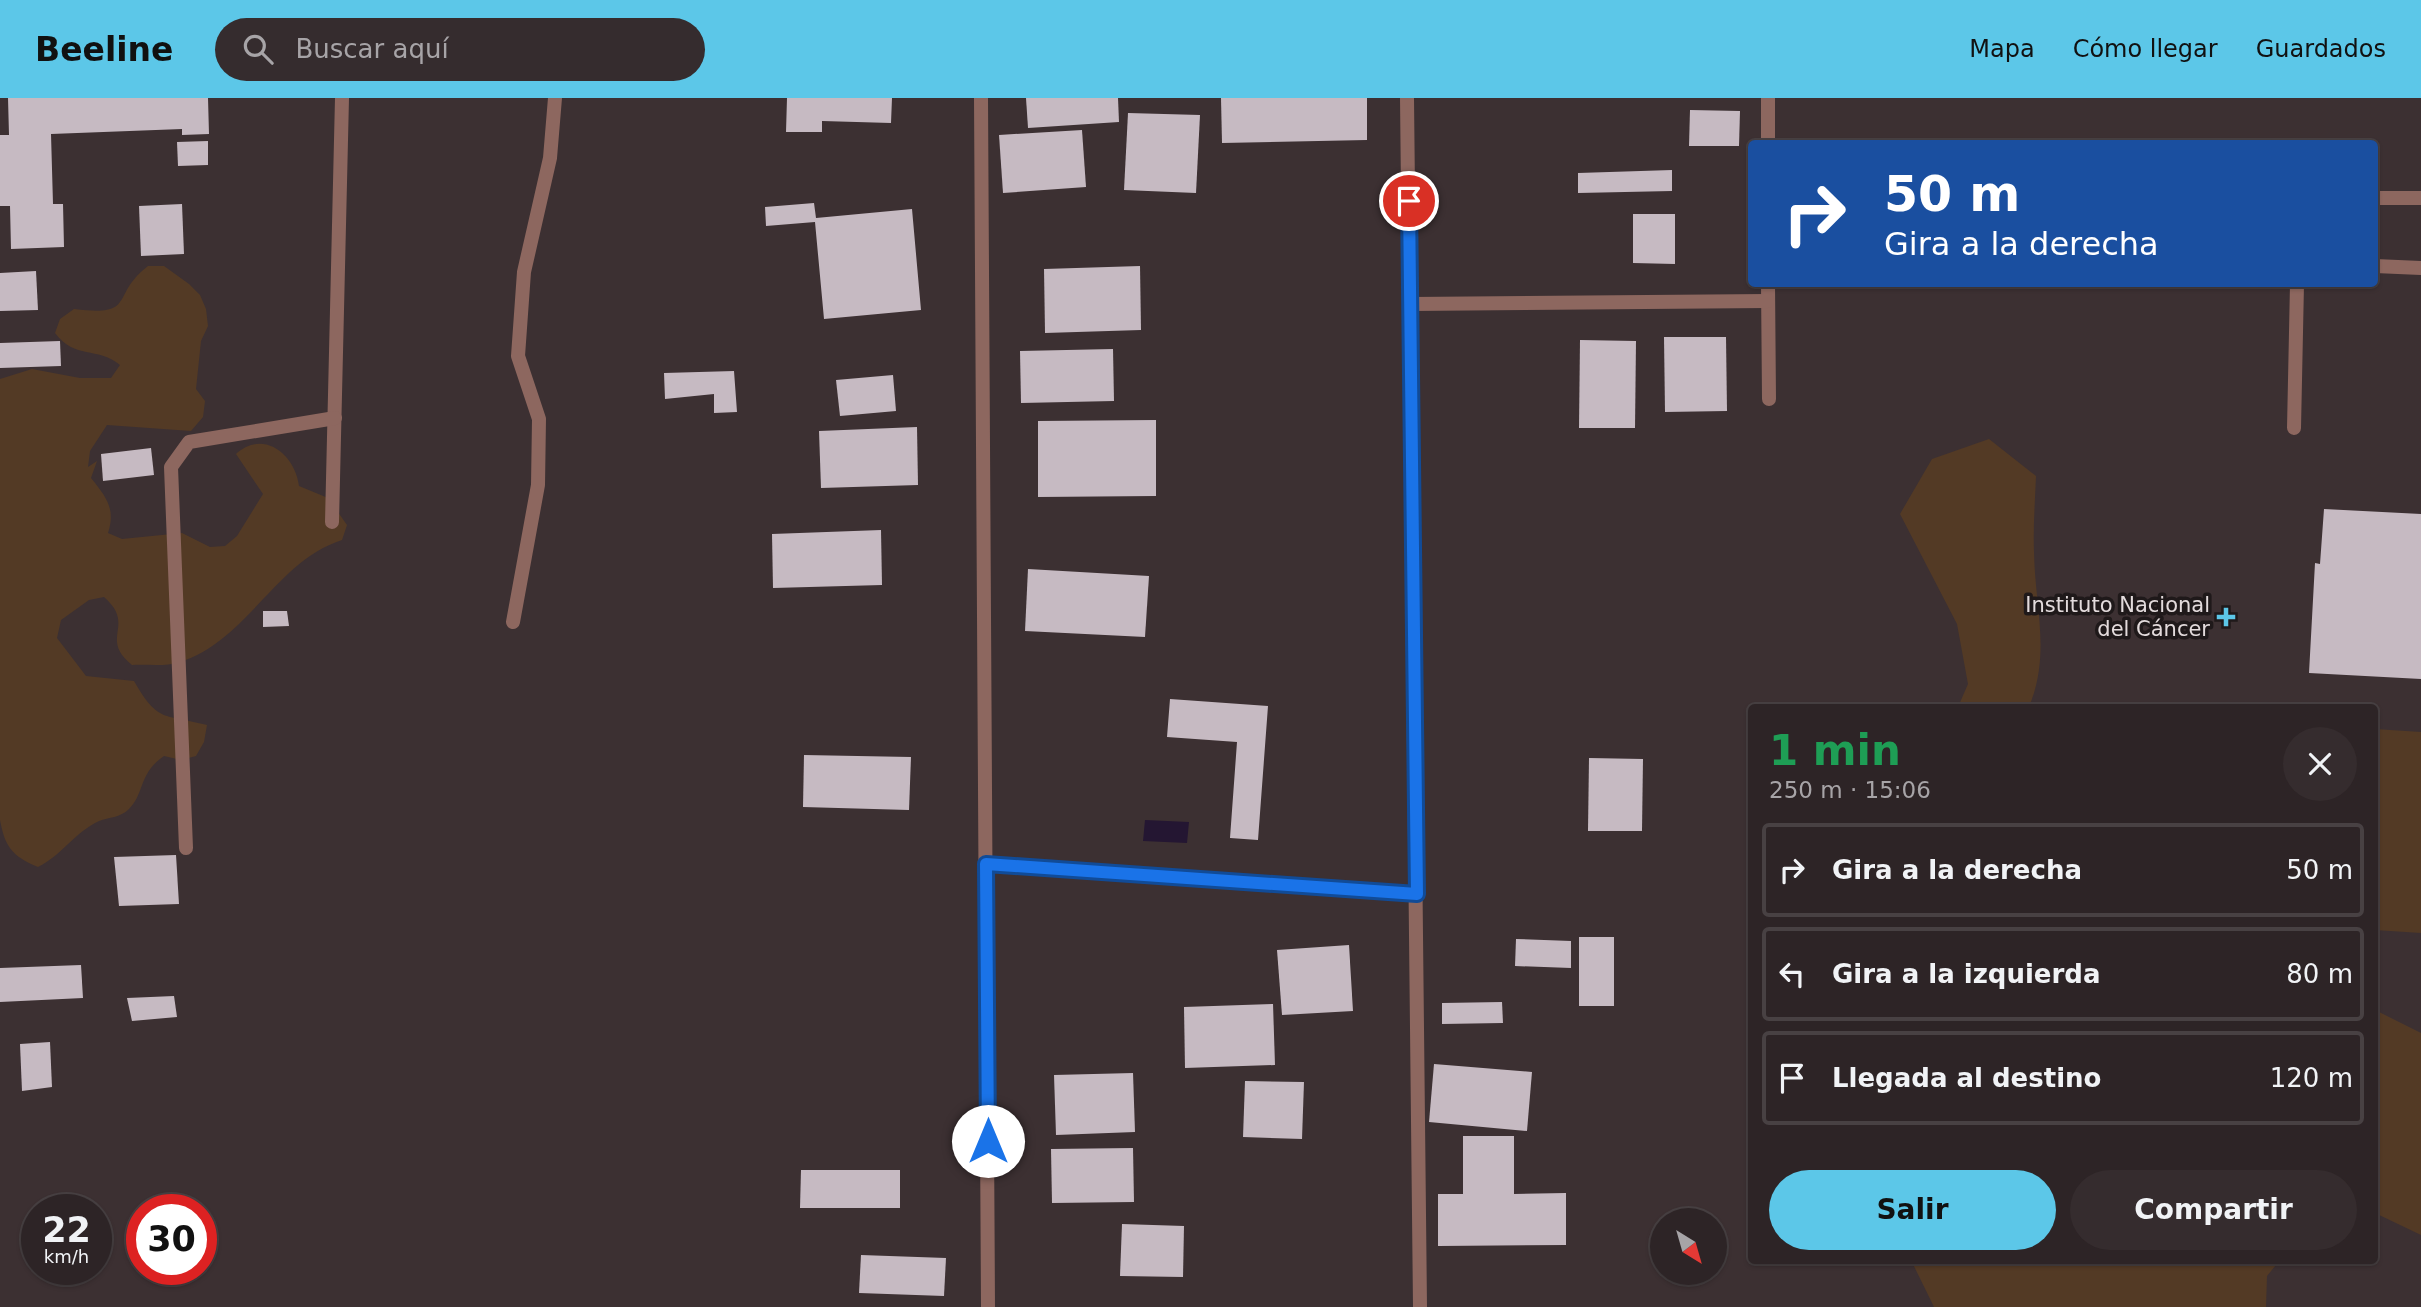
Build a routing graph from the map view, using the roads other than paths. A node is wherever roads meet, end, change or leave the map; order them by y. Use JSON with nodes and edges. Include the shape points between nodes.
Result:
{"nodes":[{"id":1,"x":342,"y":98,"type":"edge"},
{"id":2,"x":555,"y":98,"type":"edge"},
{"id":3,"x":981,"y":98,"type":"edge"},
{"id":4,"x":1407,"y":98,"type":"edge"},
{"id":5,"x":1768,"y":98,"type":"edge"},
{"id":6,"x":1768,"y":140,"type":"edge"},
{"id":7,"x":2378,"y":198,"type":"edge"},
{"id":8,"x":2421,"y":198,"type":"edge"},
{"id":9,"x":2378,"y":266,"type":"edge"},
{"id":10,"x":2421,"y":268,"type":"edge"},
{"id":11,"x":1768,"y":287,"type":"edge"},
{"id":12,"x":2297,"y":287,"type":"edge"},
{"id":13,"x":1768,"y":301,"type":"junction"},
{"id":14,"x":1411,"y":304,"type":"junction"},
{"id":15,"x":1769,"y":398,"type":"dead end"},
{"id":16,"x":335,"y":418,"type":"junction"},
{"id":17,"x":2294,"y":428,"type":"dead end"},
{"id":18,"x":332,"y":522,"type":"dead end"},
{"id":19,"x":513,"y":622,"type":"dead end"},
{"id":20,"x":186,"y":848,"type":"dead end"},
{"id":21,"x":986,"y":864,"type":"junction"},
{"id":22,"x":1417,"y":894,"type":"junction"},
{"id":23,"x":988,"y":1307,"type":"edge"},
{"id":24,"x":1420,"y":1307,"type":"edge"}],
"edges":[{"from":1,"to":16,"type":"street"},
{"from":2,"to":19,"type":"street","via":[[550,158],[524,272],[518,356],[539,419],[538,485]]},
{"from":3,"to":21,"type":"street"},
{"from":4,"to":14,"type":"street"},
{"from":5,"to":6,"type":"street"},
{"from":7,"to":8,"type":"street"},
{"from":9,"to":10,"type":"street"},
{"from":11,"to":13,"type":"street"},
{"from":12,"to":17,"type":"street"},
{"from":13,"to":14,"type":"street"},
{"from":13,"to":15,"type":"street"},
{"from":14,"to":22,"type":"street"},
{"from":16,"to":18,"type":"street"},
{"from":16,"to":20,"type":"street","via":[[189,442],[171,467]]},
{"from":21,"to":22,"type":"street"},
{"from":21,"to":23,"type":"street"},
{"from":22,"to":24,"type":"street"}]}
